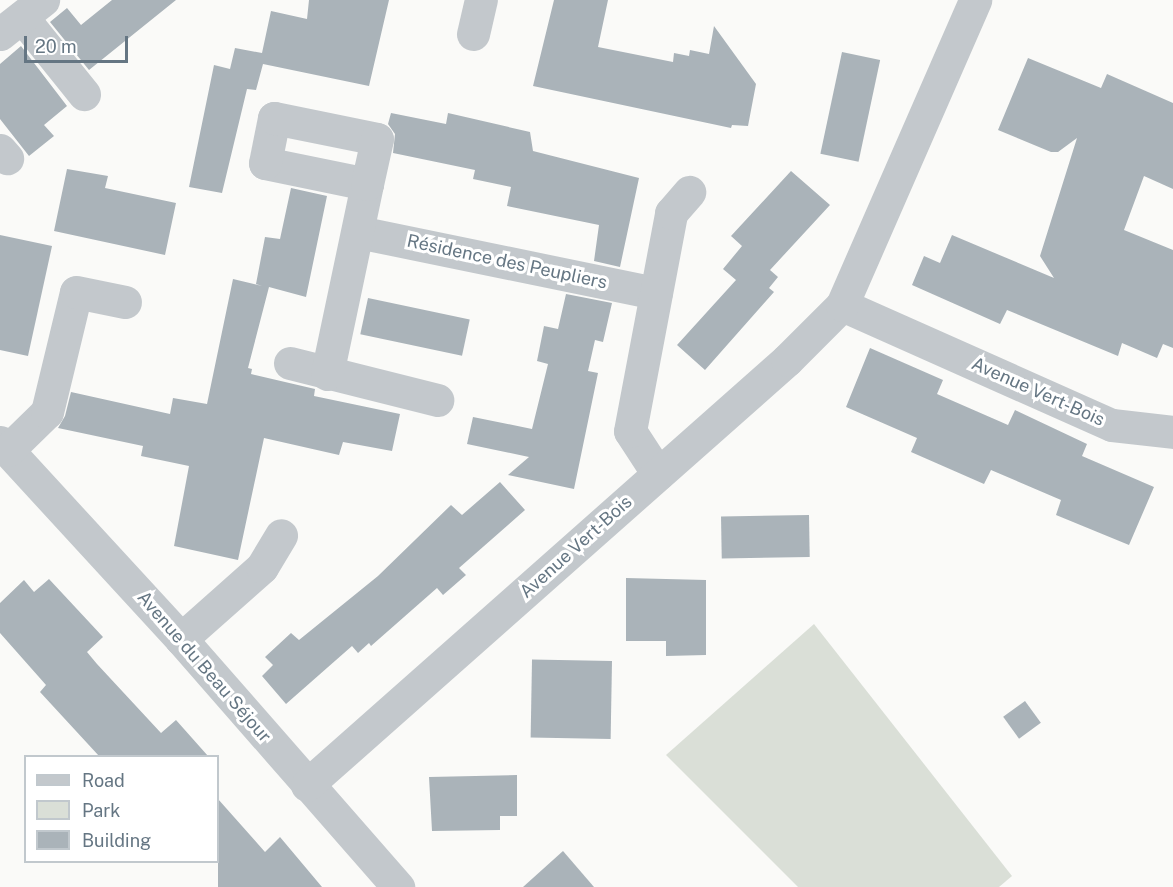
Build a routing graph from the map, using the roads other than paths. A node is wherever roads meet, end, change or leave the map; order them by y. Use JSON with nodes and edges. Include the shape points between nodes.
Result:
{"nodes":[{"id":1,"x":481,"y":0,"type":"edge"},
{"id":2,"x":975,"y":0,"type":"edge"},
{"id":3,"x":22,"y":17,"type":"edge"},
{"id":4,"x":473,"y":34,"type":"dead end"},
{"id":5,"x":84,"y":94,"type":"dead end"},
{"id":6,"x":367,"y":184,"type":"dead end"},
{"id":7,"x":689,"y":192,"type":"dead end"},
{"id":8,"x":358,"y":231,"type":"junction"},
{"id":9,"x":656,"y":293,"type":"junction"},
{"id":10,"x":125,"y":302,"type":"dead end"},
{"id":11,"x":842,"y":305,"type":"junction"},
{"id":12,"x":290,"y":363,"type":"dead end"},
{"id":13,"x":327,"y":374,"type":"junction"},
{"id":14,"x":437,"y":400,"type":"dead end"},
{"id":15,"x":1173,"y":432,"type":"edge"},
{"id":16,"x":4,"y":446,"type":"edge"},
{"id":17,"x":658,"y":474,"type":"junction"},
{"id":18,"x":281,"y":535,"type":"dead end"},
{"id":19,"x":181,"y":639,"type":"junction"},
{"id":20,"x":307,"y":785,"type":"junction"},
{"id":21,"x":398,"y":887,"type":"edge"}],
"edges":[{"from":1,"to":4,"type":"street"},
{"from":2,"to":11,"type":"street","name":"Avenue Vert-Bois"},
{"from":3,"to":5,"type":"street"},
{"from":6,"to":8,"type":"street"},
{"from":7,"to":9,"type":"street","via":[[671,213]]},
{"from":8,"to":9,"type":"street","name":"Résidence des Peupliers"},
{"from":8,"to":13,"type":"street"},
{"from":9,"to":17,"type":"street","via":[[630,431]]},
{"from":10,"to":16,"type":"street","name":"Avenue du Beau Séjour","via":[[76,292],[47,412]]},
{"from":11,"to":15,"type":"street","name":"Avenue Vert-Bois","via":[[1112,425]]},
{"from":11,"to":17,"type":"street","name":"Avenue Vert-Bois","via":[[787,360]]},
{"from":12,"to":13,"type":"street"},
{"from":13,"to":14,"type":"street"},
{"from":16,"to":19,"type":"street","name":"Avenue du Beau Séjour"},
{"from":17,"to":20,"type":"street","name":"Avenue Vert-Bois"},
{"from":18,"to":19,"type":"street","via":[[262,567]]},
{"from":19,"to":20,"type":"street","name":"Avenue du Beau Séjour"},
{"from":20,"to":21,"type":"street","name":"Avenue du Beau Séjour"}]}
